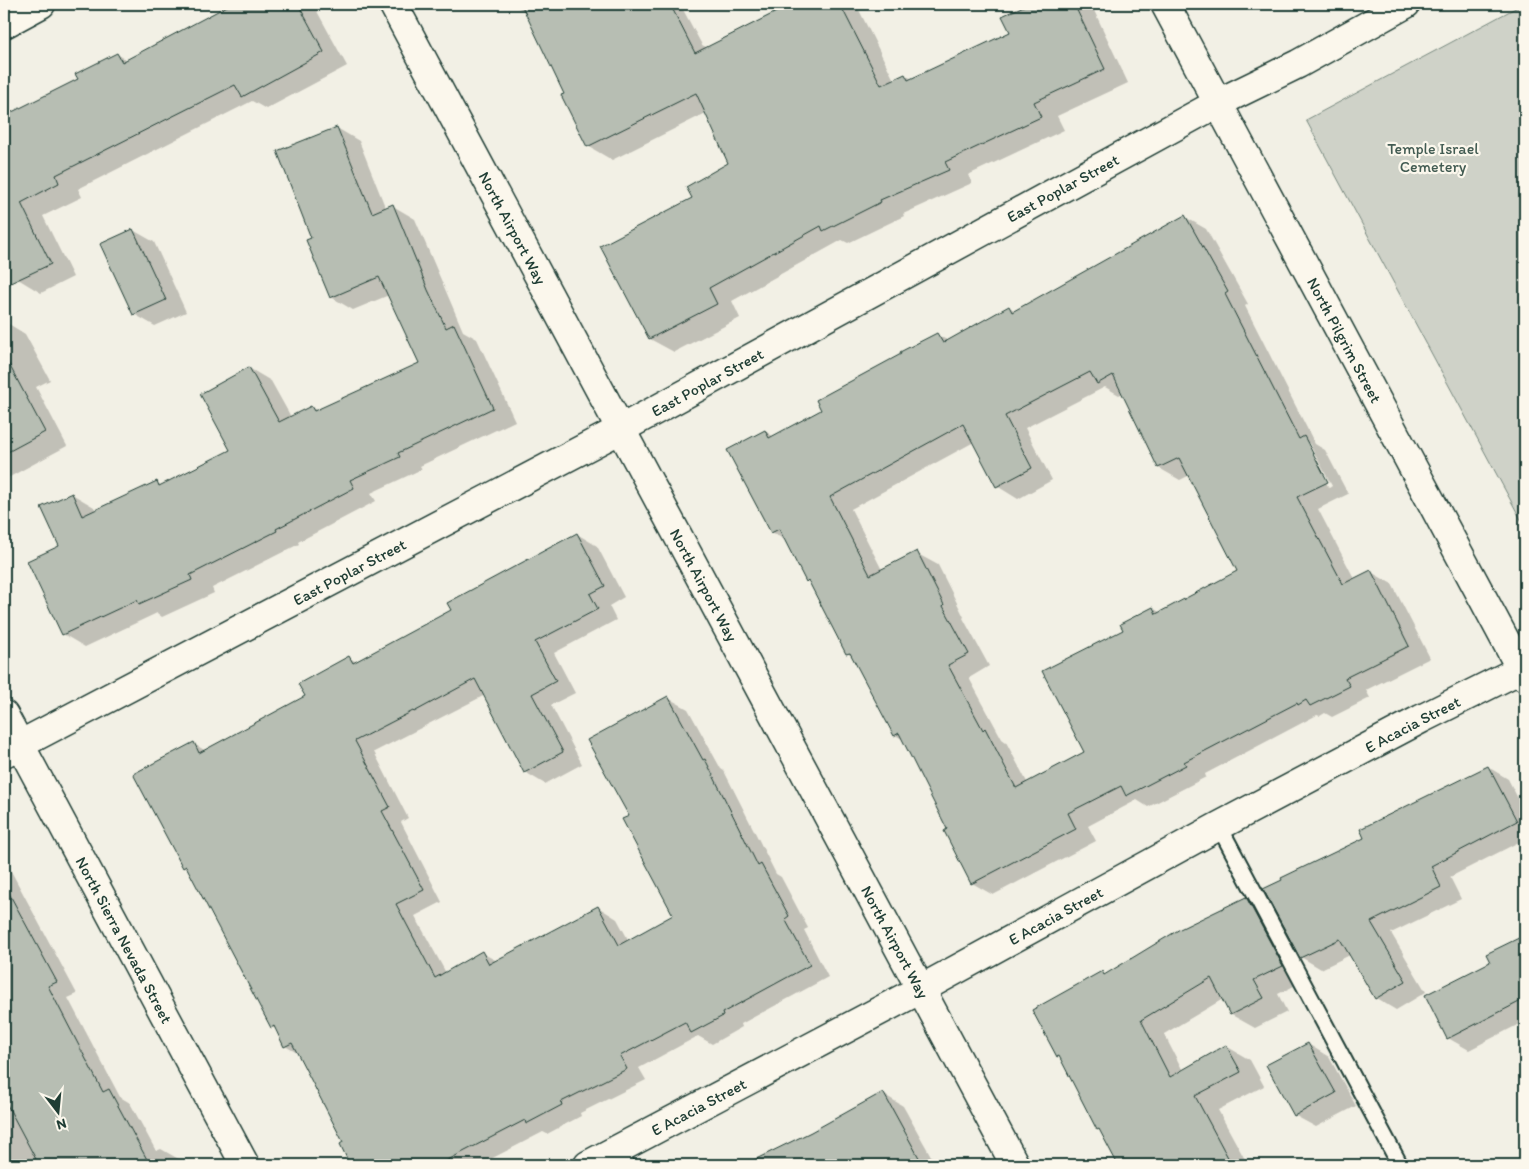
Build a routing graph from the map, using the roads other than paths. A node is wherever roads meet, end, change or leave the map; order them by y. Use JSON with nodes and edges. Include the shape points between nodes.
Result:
{"nodes":[{"id":1,"x":41,"y":4,"type":"edge"},
{"id":2,"x":393,"y":4,"type":"edge"},
{"id":3,"x":1164,"y":4,"type":"edge"},
{"id":4,"x":1406,"y":4,"type":"edge"},
{"id":5,"x":4,"y":24,"type":"edge"},
{"id":6,"x":1218,"y":103,"type":"junction"},
{"id":7,"x":621,"y":429,"type":"junction"},
{"id":8,"x":1524,"y":671,"type":"edge"},
{"id":9,"x":4,"y":715,"type":"edge"},
{"id":10,"x":12,"y":749,"type":"edge"},
{"id":11,"x":1219,"y":826,"type":"junction"},
{"id":12,"x":921,"y":989,"type":"junction"},
{"id":13,"x":623,"y":1157,"type":"edge"},
{"id":14,"x":245,"y":1165,"type":"edge"},
{"id":15,"x":588,"y":1165,"type":"edge"},
{"id":16,"x":1015,"y":1165,"type":"edge"},
{"id":17,"x":1400,"y":1165,"type":"edge"}],
"edges":[{"from":1,"to":5,"type":"street"},
{"from":2,"to":7,"type":"street","name":"North Airport Way"},
{"from":3,"to":6,"type":"street","name":"North Pilgrim Street"},
{"from":4,"to":6,"type":"street","name":"East Poplar Street","via":[[1298,64]]},
{"from":6,"to":7,"type":"street","name":"East Poplar Street"},
{"from":6,"to":8,"type":"street","name":"North Pilgrim Street"},
{"from":7,"to":10,"type":"street","name":"East Poplar Street"},
{"from":7,"to":12,"type":"street","name":"North Airport Way"},
{"from":8,"to":11,"type":"street","name":"E Acacia Street","via":[[1421,719]]},
{"from":9,"to":10,"type":"street","name":"North Sierra Nevada Street"},
{"from":10,"to":14,"type":"street","name":"North Sierra Nevada Street"},
{"from":11,"to":12,"type":"street","name":"E Acacia Street"},
{"from":11,"to":17,"type":"lane"},
{"from":12,"to":13,"type":"street","name":"E Acacia Street"},
{"from":12,"to":16,"type":"street","name":"North Airport Way"},
{"from":13,"to":15,"type":"street","name":"E Acacia Street"}]}
